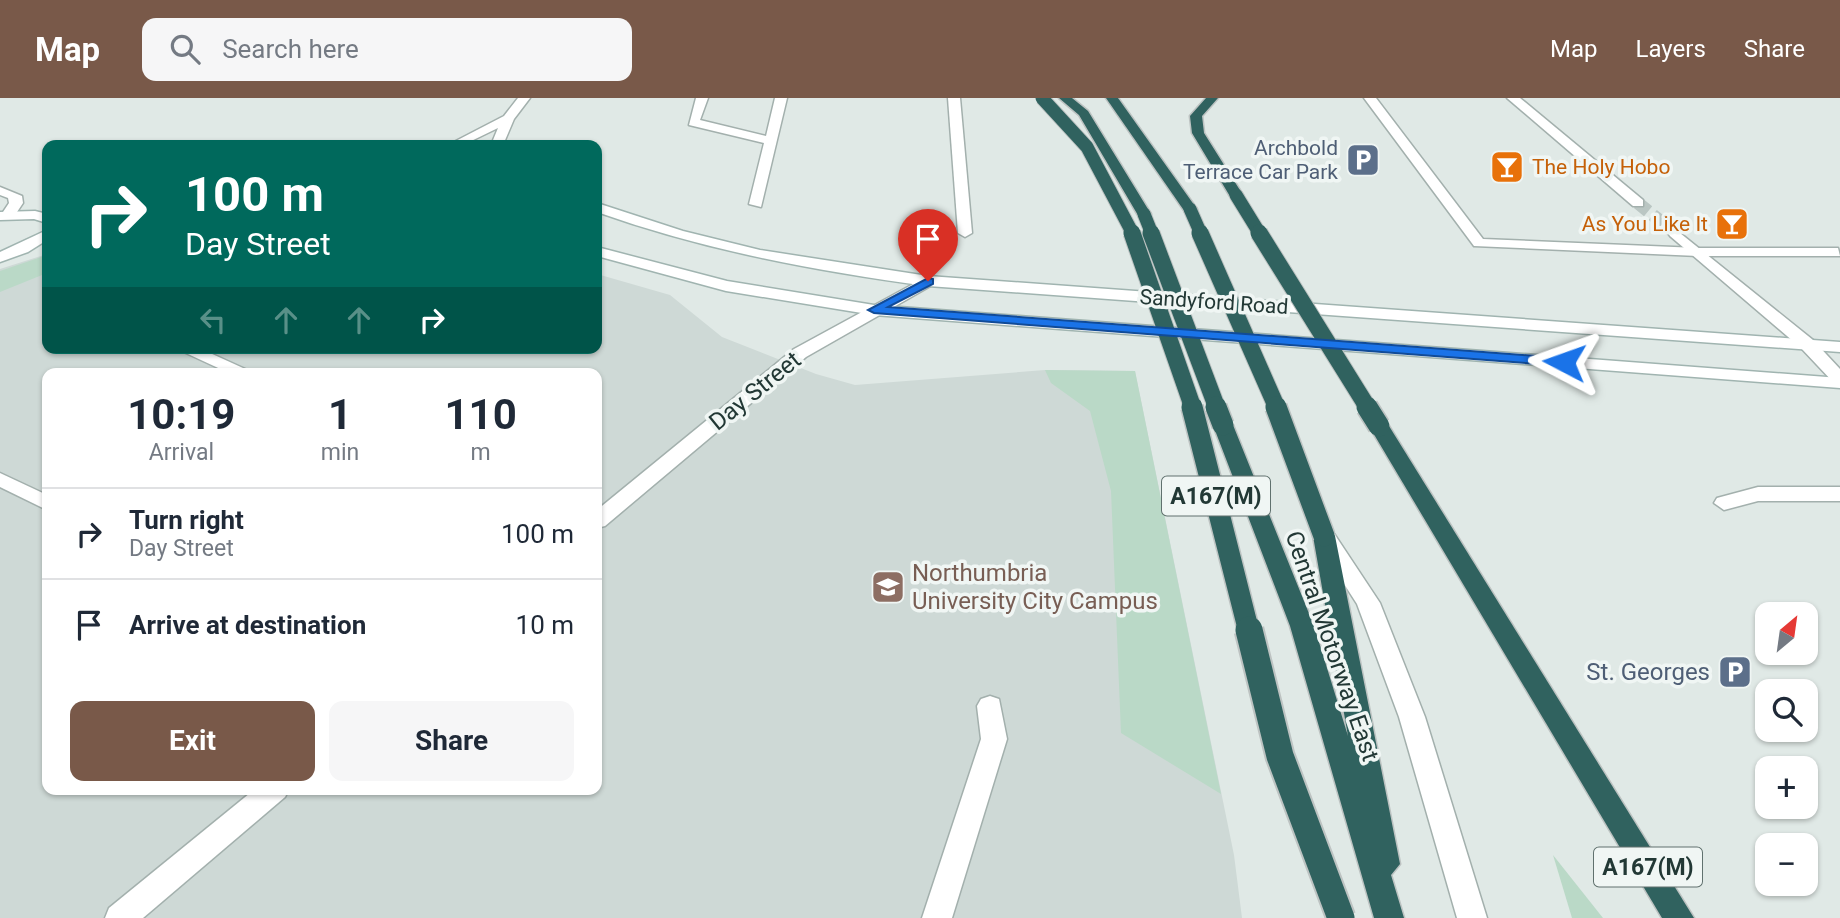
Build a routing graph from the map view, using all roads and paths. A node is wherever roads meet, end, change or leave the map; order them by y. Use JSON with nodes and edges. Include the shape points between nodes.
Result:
{"nodes":[{"id":1,"x":524,"y":98,"type":"edge"},
{"id":2,"x":702,"y":98,"type":"edge"},
{"id":3,"x":781,"y":98,"type":"edge"},
{"id":4,"x":954,"y":98,"type":"edge"},
{"id":5,"x":1042,"y":98,"type":"edge"},
{"id":6,"x":1065,"y":98,"type":"edge"},
{"id":7,"x":1112,"y":98,"type":"edge"},
{"id":8,"x":1212,"y":98,"type":"edge"},
{"id":9,"x":1370,"y":98,"type":"edge"},
{"id":10,"x":1513,"y":98,"type":"edge"},
{"id":11,"x":508,"y":118,"type":"junction"},
{"id":12,"x":464,"y":140,"type":"edge"},
{"id":13,"x":500,"y":140,"type":"edge"},
{"id":14,"x":772,"y":141,"type":"junction"},
{"id":15,"x":0,"y":191,"type":"edge"},
{"id":16,"x":1638,"y":203,"type":"tunnel mouth"},
{"id":17,"x":755,"y":204,"type":"dead end"},
{"id":18,"x":42,"y":209,"type":"edge"},
{"id":19,"x":602,"y":210,"type":"edge"},
{"id":20,"x":10,"y":215,"type":"edge"},
{"id":21,"x":42,"y":218,"type":"edge"},
{"id":22,"x":965,"y":233,"type":"dead end"},
{"id":23,"x":1675,"y":233,"type":"tunnel mouth"},
{"id":24,"x":42,"y":237,"type":"edge"},
{"id":25,"x":602,"y":252,"type":"edge"},
{"id":26,"x":1698,"y":252,"type":"junction"},
{"id":27,"x":1838,"y":252,"type":"edge"},
{"id":28,"x":0,"y":257,"type":"edge"},
{"id":29,"x":928,"y":281,"type":"junction"},
{"id":30,"x":874,"y":310,"type":"junction"},
{"id":31,"x":1807,"y":344,"type":"junction"},
{"id":32,"x":1840,"y":347,"type":"edge"},
{"id":33,"x":198,"y":354,"type":"edge"},
{"id":34,"x":233,"y":368,"type":"edge"},
{"id":35,"x":1840,"y":381,"type":"edge"},
{"id":36,"x":0,"y":479,"type":"edge"},
{"id":37,"x":1840,"y":494,"type":"edge"},
{"id":38,"x":42,"y":500,"type":"edge"},
{"id":39,"x":1724,"y":503,"type":"dead end"},
{"id":40,"x":602,"y":518,"type":"edge"},
{"id":41,"x":1324,"y":536,"type":"junction"},
{"id":42,"x":990,"y":706,"type":"dead end"},
{"id":43,"x":268,"y":795,"type":"edge"},
{"id":44,"x":120,"y":918,"type":"edge"},
{"id":45,"x":936,"y":918,"type":"edge"},
{"id":46,"x":1341,"y":918,"type":"edge"},
{"id":47,"x":1389,"y":918,"type":"edge"},
{"id":48,"x":1395,"y":918,"type":"edge"},
{"id":49,"x":1472,"y":918,"type":"edge"},
{"id":50,"x":1679,"y":918,"type":"edge"}],
"edges":[{"from":1,"to":11,"type":"main road"},
{"from":2,"to":14,"type":"main road","via":[[693,122]]},
{"from":3,"to":14,"type":"main road"},
{"from":4,"to":22,"type":"main road"},
{"from":5,"to":46,"type":"highway","number":"A167(M)","bridge":true,"via":[[1087,147],[1133,234],[1197,420],[1280,756]]},
{"from":6,"to":47,"type":"highway","name":"Central Motorway East","number":"A167(M)","bridge":true,"via":[[1084,113],[1144,214],[1302,626]]},
{"from":7,"to":41,"type":"highway","number":"A167(M)","bridge":true,"via":[[1190,209],[1285,428]]},
{"from":8,"to":50,"type":"highway","number":"A167(M)","bridge":true,"via":[[1196,116],[1198,134]]},
{"from":9,"to":26,"type":"main road","via":[[1479,243]]},
{"from":10,"to":16,"type":"main road"},
{"from":11,"to":12,"type":"main road"},
{"from":11,"to":13,"type":"main road"},
{"from":14,"to":17,"type":"main road"},
{"from":15,"to":20,"type":"main road","via":[[15,196]]},
{"from":18,"to":20,"type":"main road"},
{"from":19,"to":29,"type":"main road","name":"Sandyford Road","via":[[770,257]]},
{"from":20,"to":21,"type":"main road"},
{"from":23,"to":26,"type":"main road"},
{"from":24,"to":28,"type":"main road"},
{"from":25,"to":30,"type":"main road","name":"Sandyford Road","via":[[726,286]]},
{"from":26,"to":27,"type":"main road"},
{"from":26,"to":31,"type":"main road"},
{"from":29,"to":30,"type":"main road","name":"Day Street"},
{"from":29,"to":31,"type":"main road","name":"Sandyford Road"},
{"from":30,"to":35,"type":"main road","name":"Sandyford Road"},
{"from":30,"to":40,"type":"main road","name":"Day Street","via":[[800,353]]},
{"from":31,"to":32,"type":"main road","name":"Sandyford Road"},
{"from":31,"to":35,"type":"main road"},
{"from":33,"to":34,"type":"main road"},
{"from":36,"to":38,"type":"main road"},
{"from":37,"to":39,"type":"main road","via":[[1758,494]]},
{"from":41,"to":48,"type":"highway","number":"A167(M)"},
{"from":41,"to":49,"type":"main road","via":[[1368,603],[1407,704]]},
{"from":42,"to":45,"type":"main road","via":[[995,739]]},
{"from":43,"to":44,"type":"main road"}]}
